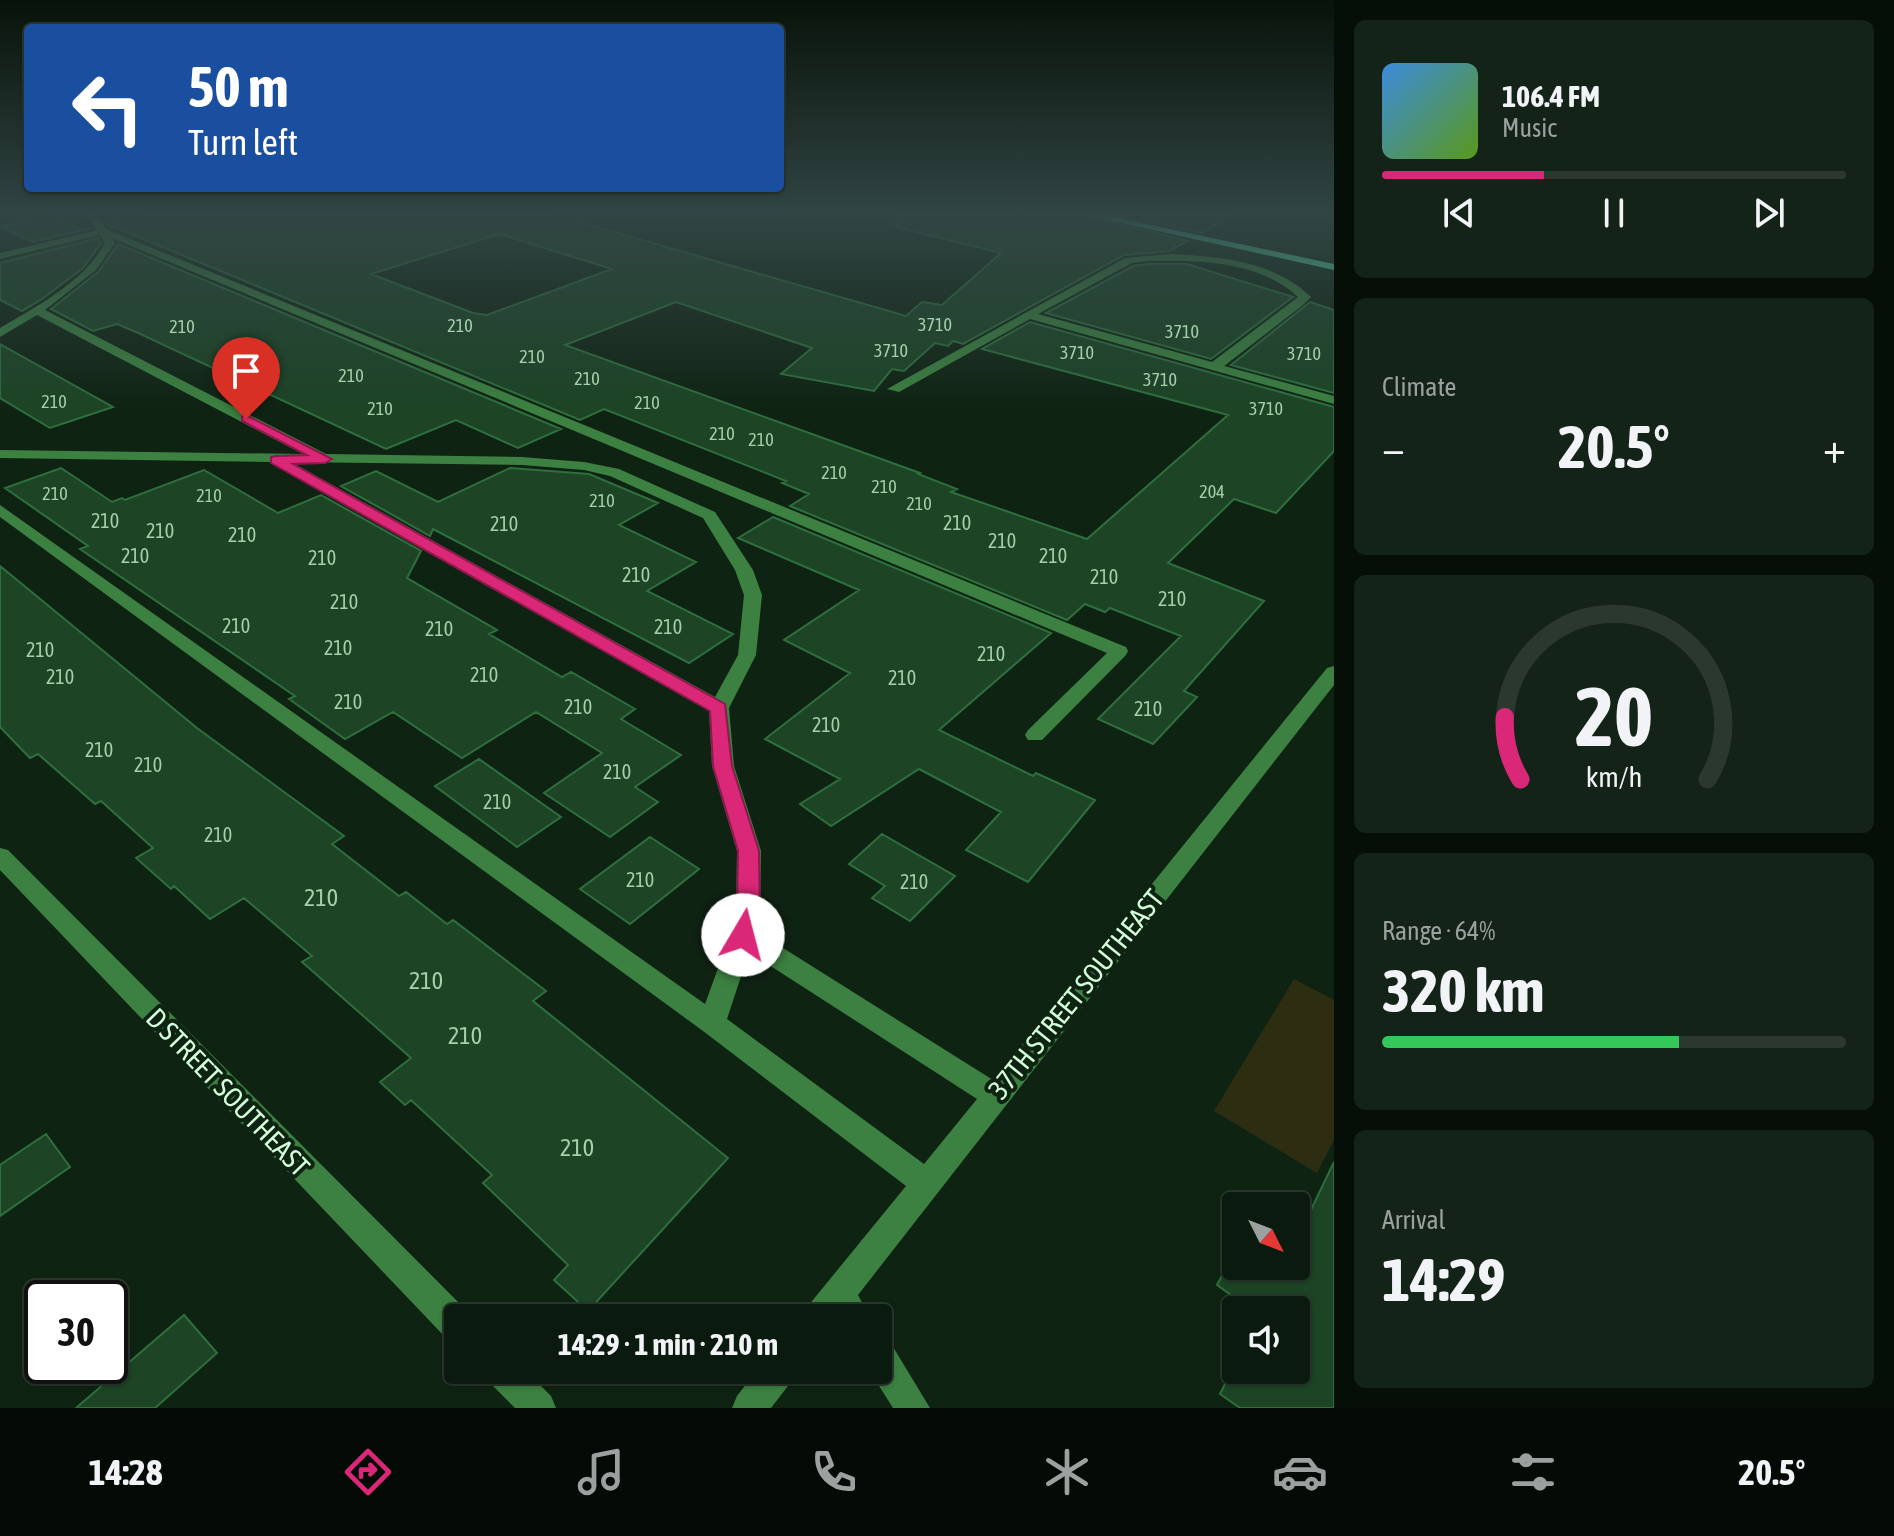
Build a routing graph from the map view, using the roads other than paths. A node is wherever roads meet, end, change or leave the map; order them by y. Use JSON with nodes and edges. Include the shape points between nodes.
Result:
{"nodes":[{"id":1,"x":79,"y":280,"type":"edge"},
{"id":2,"x":220,"y":280,"type":"edge"},
{"id":3,"x":1092,"y":280,"type":"edge"},
{"id":4,"x":1284,"y":280,"type":"edge"},
{"id":5,"x":36,"y":310,"type":"junction"},
{"id":6,"x":1027,"y":315,"type":"junction"},
{"id":7,"x":0,"y":333,"type":"edge"},
{"id":8,"x":1214,"y":367,"type":"junction"},
{"id":9,"x":894,"y":389,"type":"dead end"},
{"id":10,"x":1334,"y":400,"type":"edge"},
{"id":11,"x":0,"y":454,"type":"edge"},
{"id":12,"x":325,"y":459,"type":"junction"},
{"id":13,"x":276,"y":460,"type":"junction"},
{"id":14,"x":743,"y":497,"type":"junction"},
{"id":15,"x":0,"y":510,"type":"edge"},
{"id":16,"x":709,"y":515,"type":"junction"},
{"id":17,"x":1333,"y":675,"type":"edge"},
{"id":18,"x":719,"y":708,"type":"junction"},
{"id":19,"x":1035,"y":735,"type":"dead end"},
{"id":20,"x":0,"y":856,"type":"edge"},
{"id":21,"x":743,"y":935,"type":"junction"},
{"id":22,"x":712,"y":1023,"type":"junction"},
{"id":23,"x":995,"y":1096,"type":"junction"},
{"id":24,"x":926,"y":1183,"type":"junction"},
{"id":25,"x":842,"y":1304,"type":"edge"},
{"id":26,"x":444,"y":1312,"type":"edge"},
{"id":27,"x":892,"y":1376,"type":"edge"},
{"id":28,"x":515,"y":1384,"type":"edge"},
{"id":29,"x":768,"y":1384,"type":"edge"},
{"id":30,"x":539,"y":1408,"type":"edge"},
{"id":31,"x":749,"y":1408,"type":"edge"},
{"id":32,"x":913,"y":1408,"type":"edge"}],
"edges":[{"from":1,"to":5,"type":"street"},
{"from":2,"to":14,"type":"street"},
{"from":3,"to":6,"type":"street"},
{"from":4,"to":8,"type":"street","via":[[1305,297]]},
{"from":5,"to":7,"type":"street"},
{"from":5,"to":12,"type":"street"},
{"from":6,"to":8,"type":"street"},
{"from":6,"to":9,"type":"street"},
{"from":8,"to":10,"type":"street"},
{"from":11,"to":13,"type":"street"},
{"from":12,"to":13,"type":"street"},
{"from":12,"to":16,"type":"street","via":[[584,466],[614,472]]},
{"from":13,"to":18,"type":"street"},
{"from":14,"to":16,"type":"street"},
{"from":14,"to":19,"type":"street","via":[[1119,651]]},
{"from":15,"to":22,"type":"street"},
{"from":16,"to":18,"type":"street","via":[[744,570],[753,595],[747,655]]},
{"from":17,"to":23,"type":"street","name":"37TH STREET SOUTHEAST"},
{"from":18,"to":21,"type":"street","via":[[723,766],[749,851]]},
{"from":20,"to":26,"type":"street","name":"D STREET SOUTHEAST"},
{"from":21,"to":22,"type":"street"},
{"from":21,"to":23,"type":"street"},
{"from":22,"to":24,"type":"street"},
{"from":23,"to":24,"type":"street","name":"37TH STREET SOUTHEAST"},
{"from":24,"to":25,"type":"street","name":"37TH STREET SOUTHEAST"},
{"from":27,"to":32,"type":"street"},
{"from":28,"to":30,"type":"street"},
{"from":29,"to":31,"type":"street"}]}
